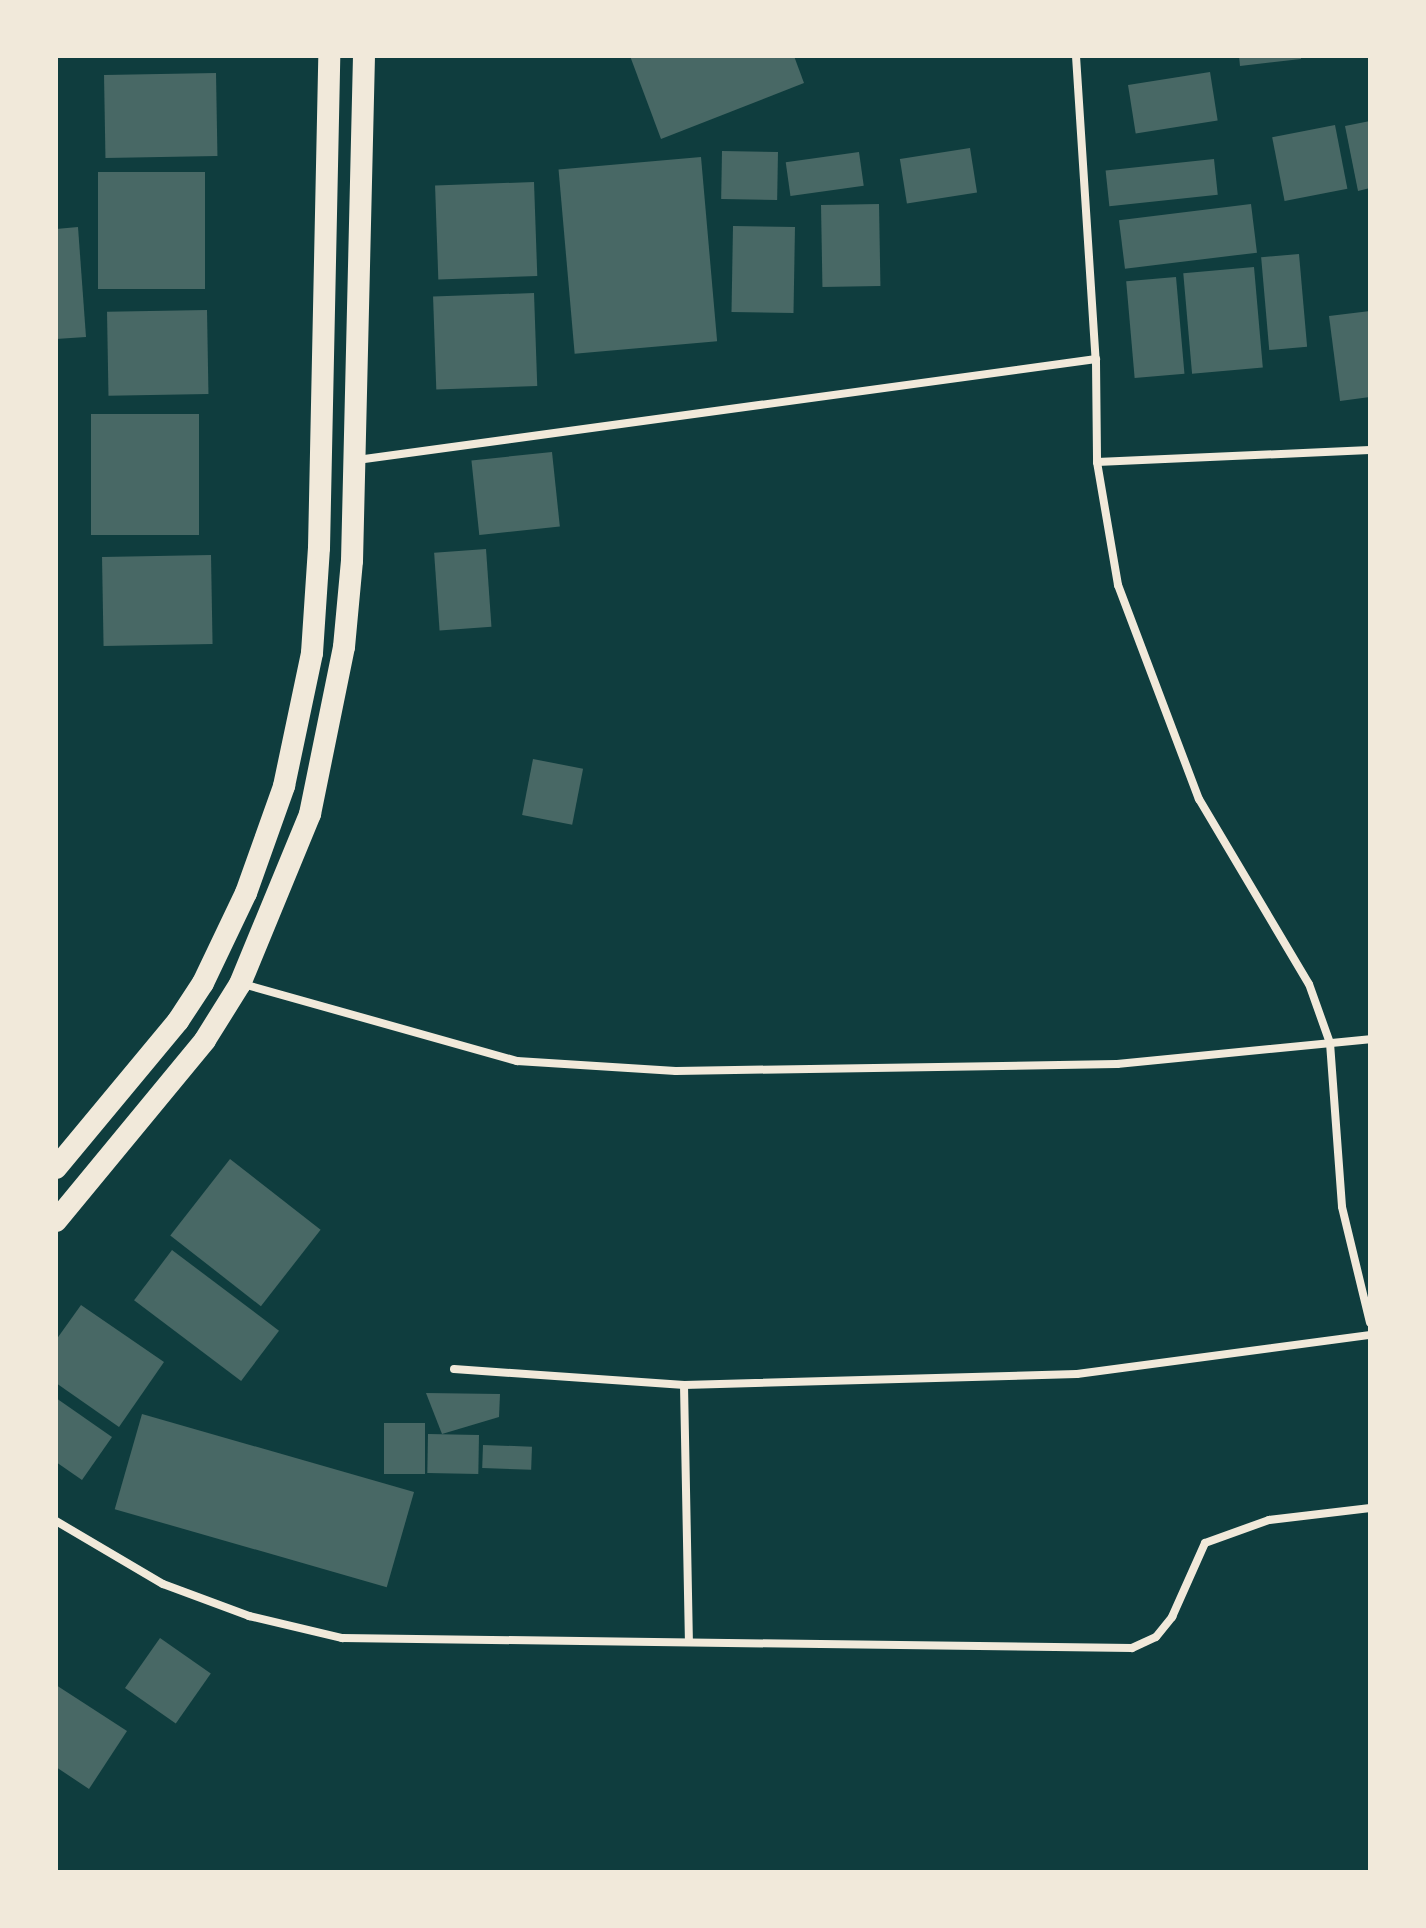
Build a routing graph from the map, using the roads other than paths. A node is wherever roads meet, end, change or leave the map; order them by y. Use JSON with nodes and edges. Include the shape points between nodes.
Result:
{"nodes":[{"id":1,"x":329,"y":56,"type":"edge"},
{"id":2,"x":364,"y":56,"type":"edge"},
{"id":3,"x":1076,"y":56,"type":"edge"},
{"id":4,"x":1096,"y":359,"type":"junction"},
{"id":5,"x":1370,"y":450,"type":"edge"},
{"id":6,"x":357,"y":460,"type":"junction"},
{"id":7,"x":1097,"y":462,"type":"junction"},
{"id":8,"x":240,"y":984,"type":"junction"},
{"id":9,"x":1370,"y":1039,"type":"edge"},
{"id":10,"x":1330,"y":1043,"type":"junction"},
{"id":11,"x":56,"y":1168,"type":"edge"},
{"id":12,"x":56,"y":1221,"type":"edge"},
{"id":13,"x":1370,"y":1323,"type":"edge"},
{"id":14,"x":1370,"y":1335,"type":"edge"},
{"id":15,"x":454,"y":1369,"type":"dead end"},
{"id":16,"x":684,"y":1385,"type":"junction"},
{"id":17,"x":1370,"y":1508,"type":"edge"},
{"id":18,"x":56,"y":1521,"type":"edge"},
{"id":19,"x":689,"y":1642,"type":"junction"}],
"edges":[{"from":1,"to":11,"type":"highway","via":[[319,548],[312,653],[284,786],[251,881],[203,983],[178,1021]]},
{"from":2,"to":6,"type":"highway"},
{"from":3,"to":4,"type":"street"},
{"from":4,"to":6,"type":"street"},
{"from":4,"to":7,"type":"street"},
{"from":5,"to":7,"type":"street"},
{"from":6,"to":8,"type":"highway","via":[[344,647],[329,729],[310,814]]},
{"from":7,"to":10,"type":"street","via":[[1118,585],[1199,799],[1309,984]]},
{"from":8,"to":10,"type":"street","via":[[517,1061],[645,1070],[868,1072],[1117,1064]]},
{"from":8,"to":12,"type":"highway","via":[[205,1040]]},
{"from":9,"to":10,"type":"street"},
{"from":10,"to":13,"type":"street","via":[[1342,1207]]},
{"from":14,"to":16,"type":"street","via":[[1077,1374]]},
{"from":15,"to":16,"type":"street"},
{"from":16,"to":19,"type":"street"},
{"from":17,"to":19,"type":"street","via":[[1269,1520],[1205,1543],[1172,1617],[1156,1637],[1132,1648]]},
{"from":18,"to":19,"type":"street","via":[[163,1584],[249,1616],[342,1638]]}]}
